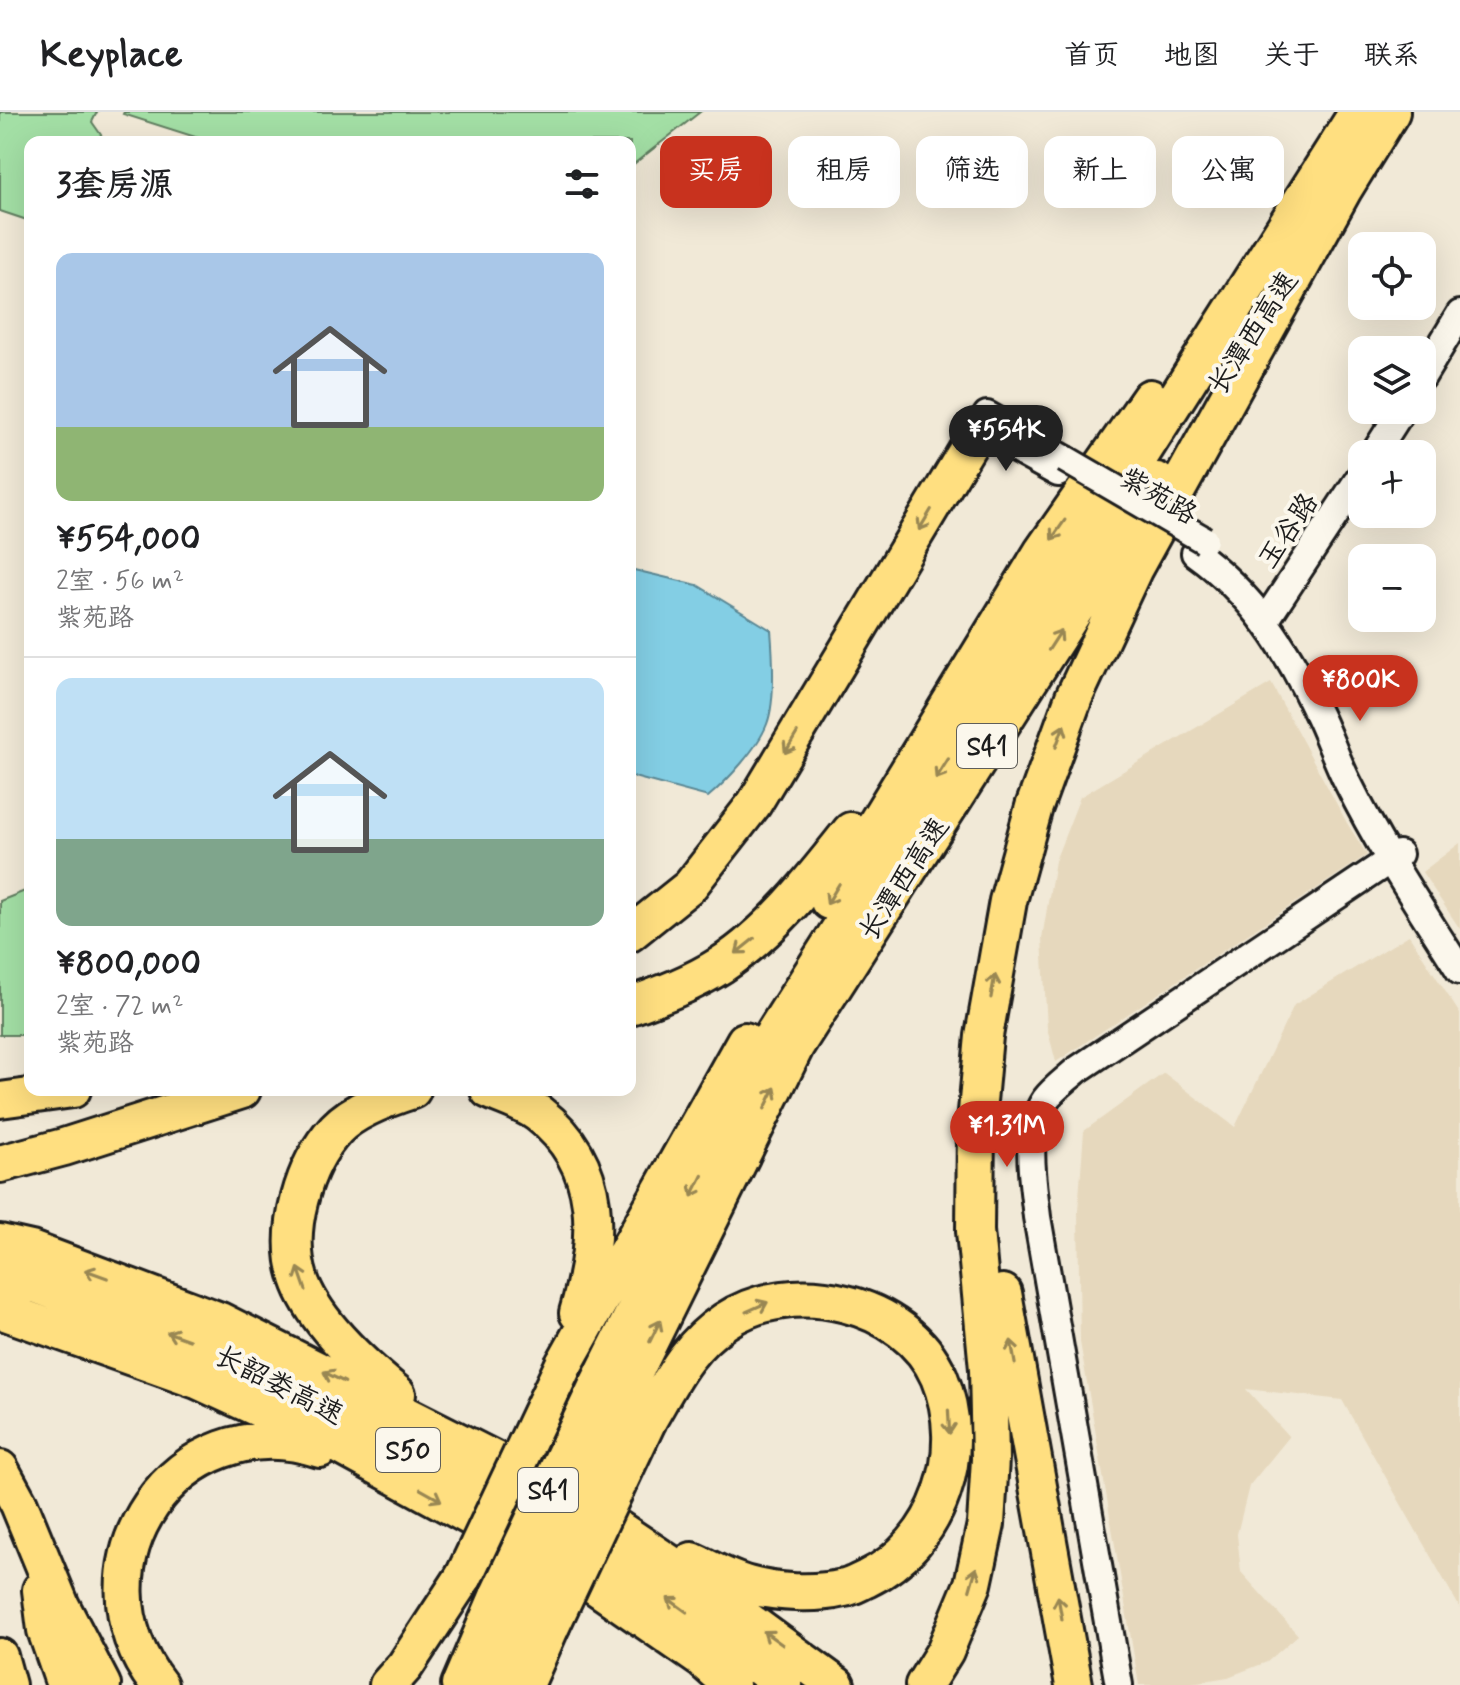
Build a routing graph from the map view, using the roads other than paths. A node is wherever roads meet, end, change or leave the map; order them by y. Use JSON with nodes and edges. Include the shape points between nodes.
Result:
{"nodes":[{"id":1,"x":1391,"y":112,"type":"edge"},
{"id":2,"x":1354,"y":119,"type":"edge"},
{"id":3,"x":1344,"y":188,"type":"junction"},
{"id":4,"x":1460,"y":314,"type":"edge"},
{"id":5,"x":1460,"y":331,"type":"edge"},
{"id":6,"x":1436,"y":354,"type":"edge"},
{"id":7,"x":1436,"y":371,"type":"edge"},
{"id":8,"x":979,"y":429,"type":"joint"},
{"id":9,"x":1348,"y":496,"type":"edge"},
{"id":10,"x":1348,"y":515,"type":"edge"},
{"id":11,"x":1271,"y":619,"type":"junction"},
{"id":12,"x":986,"y":646,"type":"junction"},
{"id":13,"x":1398,"y":862,"type":"junction"},
{"id":14,"x":636,"y":929,"type":"edge"},
{"id":15,"x":1460,"y":952,"type":"edge"},
{"id":16,"x":1460,"y":971,"type":"edge"},
{"id":17,"x":636,"y":1004,"type":"edge"},
{"id":18,"x":984,"y":1036,"type":"junction"},
{"id":19,"x":29,"y":1096,"type":"edge"},
{"id":20,"x":223,"y":1096,"type":"edge"},
{"id":21,"x":392,"y":1096,"type":"edge"},
{"id":22,"x":502,"y":1096,"type":"edge"},
{"id":23,"x":0,"y":1100,"type":"edge"},
{"id":24,"x":0,"y":1164,"type":"edge"},
{"id":25,"x":0,"y":1243,"type":"edge"},
{"id":26,"x":0,"y":1275,"type":"edge"},
{"id":27,"x":0,"y":1310,"type":"edge"},
{"id":28,"x":564,"y":1364,"type":"junction"},
{"id":29,"x":622,"y":1403,"type":"junction"},
{"id":30,"x":448,"y":1436,"type":"junction"},
{"id":31,"x":0,"y":1469,"type":"edge"},
{"id":32,"x":385,"y":1471,"type":"junction"},
{"id":33,"x":615,"y":1527,"type":"junction"},
{"id":34,"x":36,"y":1545,"type":"junction"},
{"id":35,"x":464,"y":1576,"type":"junction"},
{"id":36,"x":524,"y":1609,"type":"junction"},
{"id":37,"x":0,"y":1656,"type":"edge"},
{"id":38,"x":8,"y":1685,"type":"edge"},
{"id":39,"x":65,"y":1685,"type":"edge"},
{"id":40,"x":102,"y":1685,"type":"edge"},
{"id":41,"x":159,"y":1685,"type":"edge"},
{"id":42,"x":388,"y":1685,"type":"edge"},
{"id":43,"x":418,"y":1685,"type":"edge"},
{"id":44,"x":460,"y":1685,"type":"edge"},
{"id":45,"x":489,"y":1685,"type":"edge"},
{"id":46,"x":525,"y":1685,"type":"edge"},
{"id":47,"x":731,"y":1685,"type":"edge"},
{"id":48,"x":784,"y":1685,"type":"edge"},
{"id":49,"x":836,"y":1685,"type":"edge"},
{"id":50,"x":924,"y":1685,"type":"edge"},
{"id":51,"x":1074,"y":1685,"type":"edge"},
{"id":52,"x":1119,"y":1685,"type":"edge"},
{"id":53,"x":1131,"y":1685,"type":"edge"}],
"edges":[{"from":1,"to":3,"type":"highway","name":"长潭西高速","number":"S41"},
{"from":2,"to":12,"type":"highway","one_way":true,"via":[[1152,394],[1043,551]]},
{"from":2,"to":29,"type":"highway","name":"长潭西高速","number":"S41","one_way":true,"via":[[774,1033]]},
{"from":18,"to":3,"type":"highway","one_way":true,"via":[[1008,901],[1034,807],[1074,697],[1134,568]]},
{"from":29,"to":3,"type":"highway","name":"长潭西高速","number":"S41","one_way":true,"via":[[796,1045]]},
{"from":4,"to":6,"type":"street"},
{"from":5,"to":7,"type":"street"},
{"from":8,"to":11,"type":"street","name":"紫苑路","bridge":true,"via":[[987,415],[1061,466],[1200,547],[1247,578]]},
{"from":8,"to":14,"type":"highway","one_way":true,"via":[[754,804],[690,886]]},
{"from":9,"to":11,"type":"street","name":"玉谷路"},
{"from":10,"to":11,"type":"street","name":"玉谷路"},
{"from":11,"to":13,"type":"street","name":"紫苑路","via":[[1299,653]]},
{"from":12,"to":17,"type":"highway","one_way":true,"via":[[848,834],[776,920],[721,965]]},
{"from":12,"to":28,"type":"highway","one_way":true,"via":[[735,1058]]},
{"from":13,"to":15,"type":"street","name":"紫苑路"},
{"from":13,"to":16,"type":"street","name":"紫苑路"},
{"from":13,"to":52,"type":"street","via":[[1077,1070],[1045,1101],[1033,1132],[1037,1217]]},
{"from":13,"to":53,"type":"street","via":[[1088,1078],[1060,1103],[1047,1130],[1043,1168],[1049,1219]]},
{"from":50,"to":18,"type":"highway","one_way":true,"via":[[945,1651],[973,1584],[986,1524],[988,1369],[975,1231]]},
{"from":51,"to":18,"type":"highway","one_way":true,"via":[[1003,1291]]},
{"from":19,"to":23,"type":"highway"},
{"from":20,"to":24,"type":"highway"},
{"from":30,"to":21,"type":"highway","one_way":true,"via":[[366,1368],[317,1312],[299,1278],[293,1230],[305,1177],[337,1128]]},
{"from":22,"to":28,"type":"highway","via":[[538,1113],[571,1147],[590,1190],[594,1232]]},
{"from":30,"to":25,"type":"highway","one_way":true,"via":[[220,1321]]},
{"from":48,"to":26,"type":"highway","name":"长韶娄高速","number":"S50","one_way":true,"via":[[648,1584],[370,1429],[200,1344]]},
{"from":27,"to":32,"type":"highway","name":"长韶娄高速","number":"S50","via":[[197,1380]]},
{"from":28,"to":35,"type":"highway","bridge":true},
{"from":29,"to":33,"type":"highway","one_way":true,"via":[[726,1320],[771,1300],[819,1297],[864,1309],[909,1335],[938,1375],[951,1414],[949,1462],[940,1498],[921,1536],[885,1570],[845,1588],[794,1592],[747,1585]]},
{"from":29,"to":36,"type":"highway","bridge":true},
{"from":29,"to":36,"type":"highway","name":"长潭西高速","number":"S41","bridge":true},
{"from":30,"to":33,"type":"highway","via":[[576,1501]]},
{"from":31,"to":34,"type":"highway"},
{"from":32,"to":41,"type":"highway","via":[[302,1443],[244,1442],[203,1459],[172,1480],[139,1523],[129,1546],[123,1588],[130,1629],[144,1666]]},
{"from":32,"to":47,"type":"highway","name":"长韶娄高速","number":"S50","one_way":true,"via":[[590,1582]]},
{"from":49,"to":33,"type":"highway","one_way":true},
{"from":34,"to":39,"type":"highway","via":[[46,1630]]},
{"from":34,"to":40,"type":"highway"},
{"from":35,"to":42,"type":"highway"},
{"from":35,"to":43,"type":"highway"},
{"from":36,"to":44,"type":"highway","name":"长潭西高速","number":"S41"},
{"from":36,"to":45,"type":"highway","name":"长潭西高速","number":"S41"},
{"from":36,"to":46,"type":"highway"},
{"from":37,"to":38,"type":"highway"}]}
